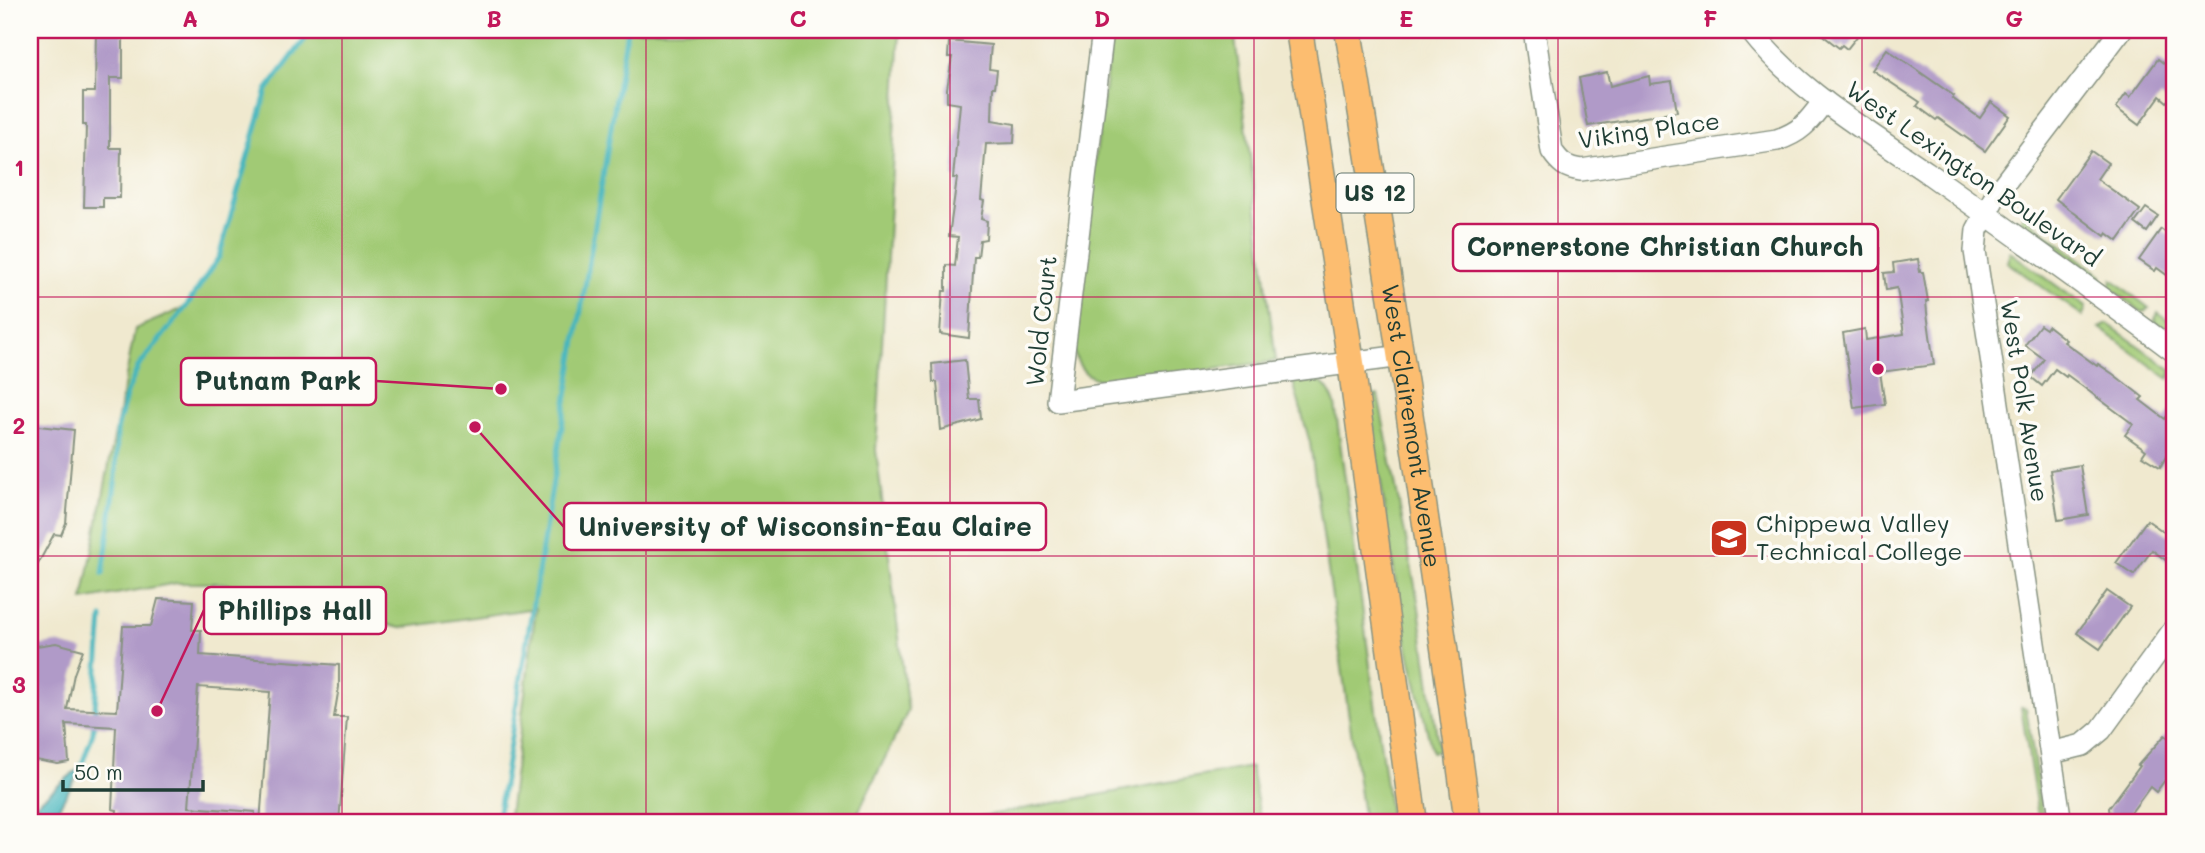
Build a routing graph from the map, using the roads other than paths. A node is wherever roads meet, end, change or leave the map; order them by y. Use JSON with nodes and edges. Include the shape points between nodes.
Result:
{"nodes":[{"id":1,"x":1103,"y":30,"type":"edge"},
{"id":2,"x":1299,"y":30,"type":"edge"},
{"id":3,"x":1348,"y":30,"type":"edge"},
{"id":4,"x":1534,"y":30,"type":"edge"},
{"id":5,"x":1750,"y":30,"type":"edge"},
{"id":6,"x":2121,"y":30,"type":"edge"},
{"id":7,"x":1824,"y":101,"type":"junction"},
{"id":8,"x":1984,"y":213,"type":"junction"},
{"id":9,"x":2175,"y":352,"type":"edge"},
{"id":10,"x":1402,"y":356,"type":"junction"},
{"id":11,"x":1351,"y":363,"type":"junction"},
{"id":12,"x":2175,"y":628,"type":"edge"},
{"id":13,"x":2051,"y":753,"type":"junction"},
{"id":14,"x":1414,"y":823,"type":"edge"},
{"id":15,"x":1468,"y":823,"type":"edge"},
{"id":16,"x":2061,"y":823,"type":"edge"}],
"edges":[{"from":1,"to":11,"type":"street","name":"Wold Court","via":[[1058,401]]},
{"from":2,"to":11,"type":"main road","name":"West Clairemont Avenue","number":"US 12"},
{"from":3,"to":10,"type":"main road","name":"West Clairemont Avenue","number":"US 12"},
{"from":4,"to":7,"type":"street","name":"Viking Place","via":[[1552,150],[1569,168],[1581,170],[1777,140],[1807,124]]},
{"from":5,"to":7,"type":"street","name":"West Lexington Boulevard","via":[[1787,72]]},
{"from":6,"to":8,"type":"street","name":"West Polk Avenue"},
{"from":7,"to":8,"type":"street","name":"West Lexington Boulevard"},
{"from":8,"to":9,"type":"street","name":"West Lexington Boulevard"},
{"from":8,"to":13,"type":"street","name":"West Polk Avenue","via":[[1975,251]]},
{"from":10,"to":11,"type":"street","name":"Wold Court"},
{"from":10,"to":15,"type":"main road","name":"West Clairemont Avenue","number":"US 12"},
{"from":11,"to":14,"type":"main road","name":"West Clairemont Avenue","number":"US 12"},
{"from":12,"to":13,"type":"street","via":[[2101,730],[2083,745]]},
{"from":13,"to":16,"type":"street","name":"West Polk Avenue"}]}
